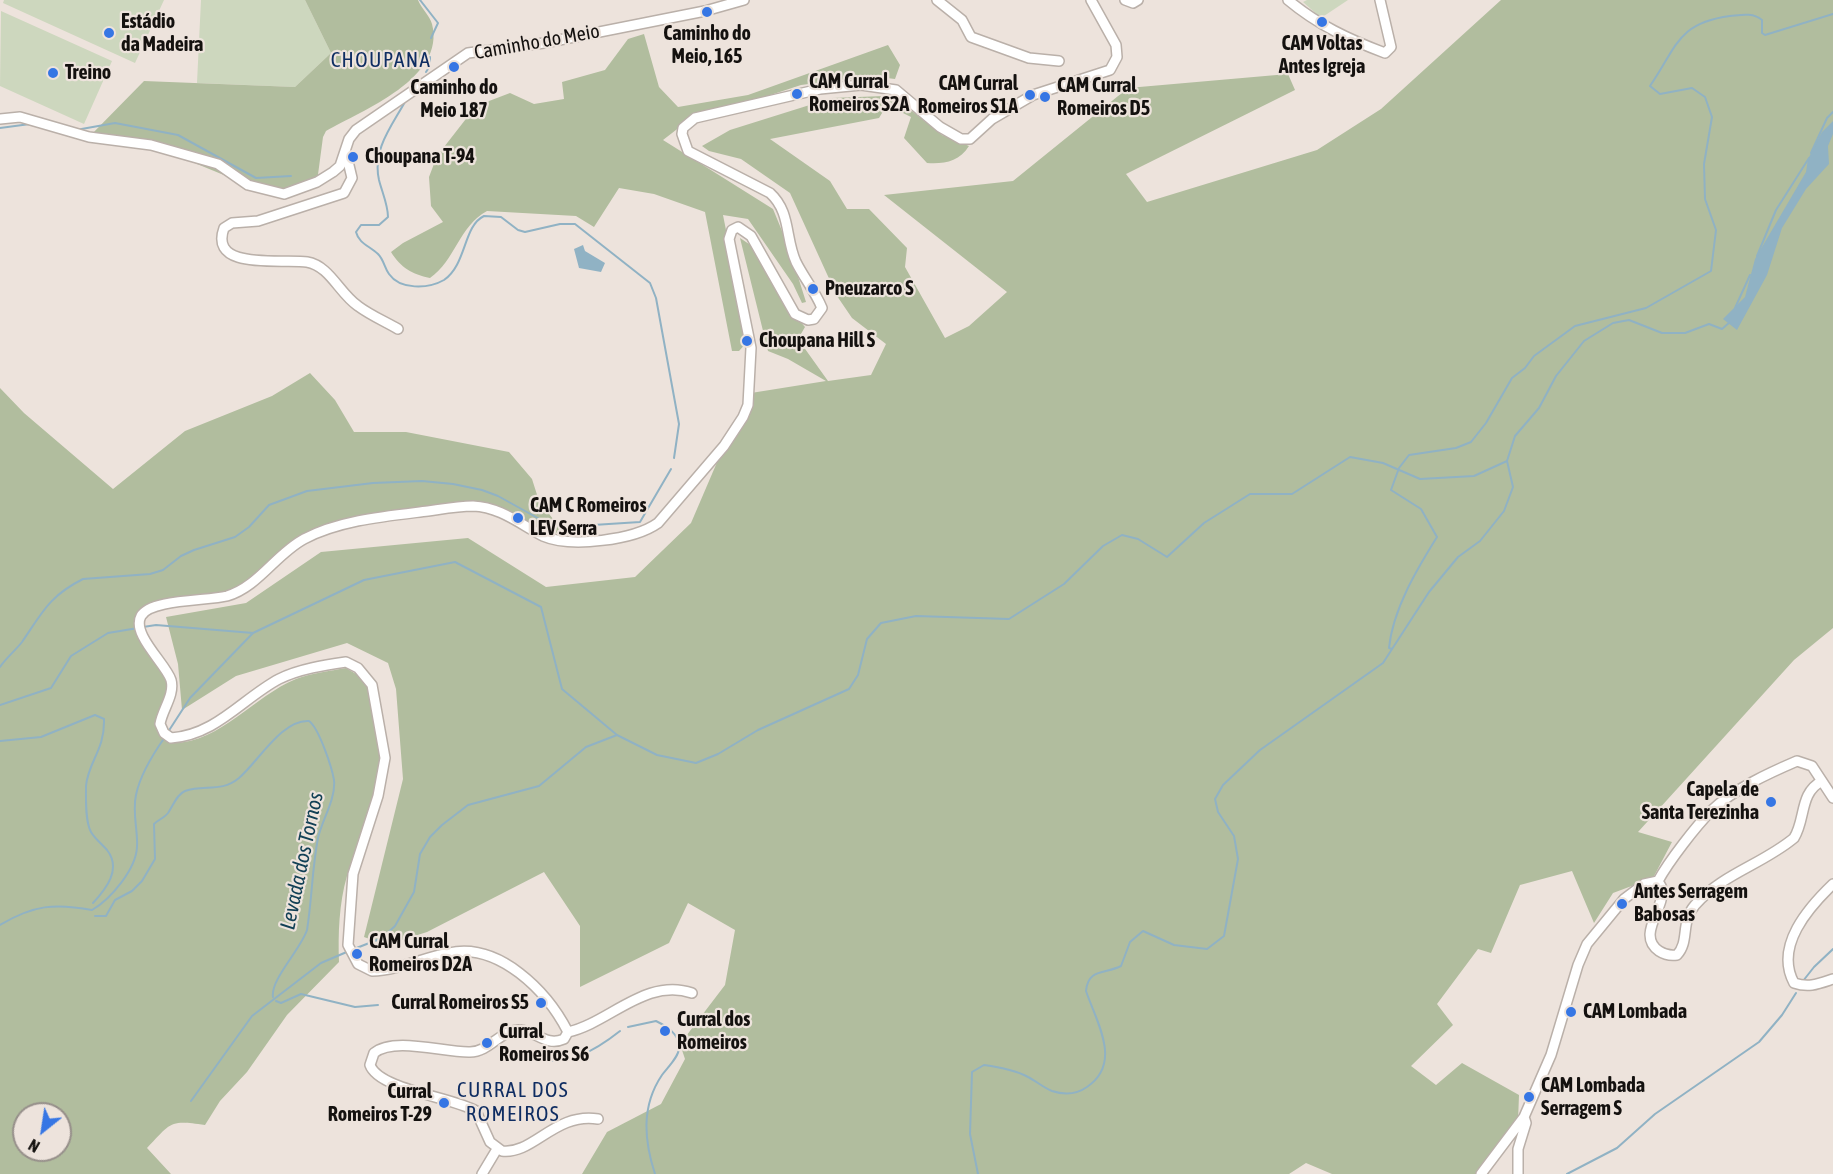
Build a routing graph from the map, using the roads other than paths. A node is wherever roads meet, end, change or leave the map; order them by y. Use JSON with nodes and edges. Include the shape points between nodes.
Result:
{"nodes":[{"id":1,"x":744,"y":0,"type":"edge"},
{"id":2,"x":937,"y":0,"type":"edge"},
{"id":3,"x":1091,"y":0,"type":"edge"},
{"id":4,"x":1125,"y":0,"type":"edge"},
{"id":5,"x":1138,"y":0,"type":"edge"},
{"id":6,"x":1288,"y":0,"type":"edge"},
{"id":7,"x":1380,"y":0,"type":"edge"},
{"id":8,"x":1059,"y":61,"type":"dead end"},
{"id":9,"x":0,"y":119,"type":"edge"},
{"id":10,"x":346,"y":153,"type":"junction"},
{"id":11,"x":398,"y":329,"type":"dead end"},
{"id":12,"x":1822,"y":781,"type":"junction"},
{"id":13,"x":1833,"y":798,"type":"edge"},
{"id":14,"x":1658,"y":881,"type":"junction"},
{"id":15,"x":1833,"y":884,"type":"edge"},
{"id":16,"x":1833,"y":979,"type":"edge"},
{"id":17,"x":692,"y":993,"type":"dead end"},
{"id":18,"x":568,"y":1032,"type":"junction"},
{"id":19,"x":1524,"y":1117,"type":"junction"},
{"id":20,"x":598,"y":1119,"type":"dead end"},
{"id":21,"x":497,"y":1149,"type":"junction"},
{"id":22,"x":482,"y":1174,"type":"edge"},
{"id":23,"x":1481,"y":1174,"type":"edge"},
{"id":24,"x":1518,"y":1174,"type":"edge"}],
"edges":[{"from":1,"to":10,"type":"street","name":"Caminho do Meio","via":[[544,43],[468,53],[356,130]]},
{"from":2,"to":8,"type":"street","via":[[962,20],[971,37],[1029,58]]},
{"from":3,"to":18,"type":"street","via":[[1116,45],[1117,57],[1110,70],[1033,95],[992,119],[970,139],[961,139],[940,127],[896,90],[861,85],[820,89],[688,122],[682,134],[688,151],[770,193],[784,208],[795,261],[822,308],[814,319],[795,314],[752,236],[738,227],[732,230],[730,253],[751,348],[748,405],[724,446],[658,523],[645,532],[629,537],[552,539],[489,508],[471,506],[371,518],[305,538],[229,595],[148,608],[139,622],[143,638],[171,681],[161,718],[164,733],[174,738],[223,719],[280,678],[346,662],[367,676],[385,758],[378,796],[353,874],[350,953],[358,964],[372,971],[450,952],[496,958],[527,980]]},
{"from":4,"to":5,"type":"street"},
{"from":6,"to":7,"type":"street","via":[[1311,20],[1384,52],[1391,47],[1391,37]]},
{"from":9,"to":10,"type":"street","name":"Caminho do Meio","via":[[20,117],[89,137],[151,145],[218,164],[248,185],[284,194],[333,172]]},
{"from":10,"to":11,"type":"street","via":[[352,178],[344,193],[258,221],[232,223],[224,228],[223,240],[237,258],[307,262],[321,267],[343,294]]},
{"from":12,"to":13,"type":"street"},
{"from":12,"to":14,"type":"street","via":[[1812,766],[1797,761],[1734,794],[1712,810]]},
{"from":12,"to":14,"type":"street","via":[[1811,787],[1807,795],[1794,838],[1721,881],[1694,906],[1686,919],[1682,949],[1677,955],[1669,956],[1651,942],[1662,893]]},
{"from":14,"to":19,"type":"street","via":[[1644,884],[1624,900],[1587,944],[1551,1055]]},
{"from":15,"to":16,"type":"street","via":[[1798,924],[1789,967],[1794,983],[1801,985],[1811,987]]},
{"from":17,"to":18,"type":"street","via":[[676,990],[639,996],[586,1027]]},
{"from":18,"to":21,"type":"street","via":[[564,1039],[551,1042],[524,1030],[507,1033],[484,1049],[470,1052],[386,1047],[374,1053],[370,1062],[373,1072],[388,1082],[477,1111]]},
{"from":19,"to":23,"type":"street"},
{"from":19,"to":24,"type":"street"},
{"from":20,"to":21,"type":"street","via":[[577,1117],[514,1150]]},
{"from":21,"to":22,"type":"street"}]}
